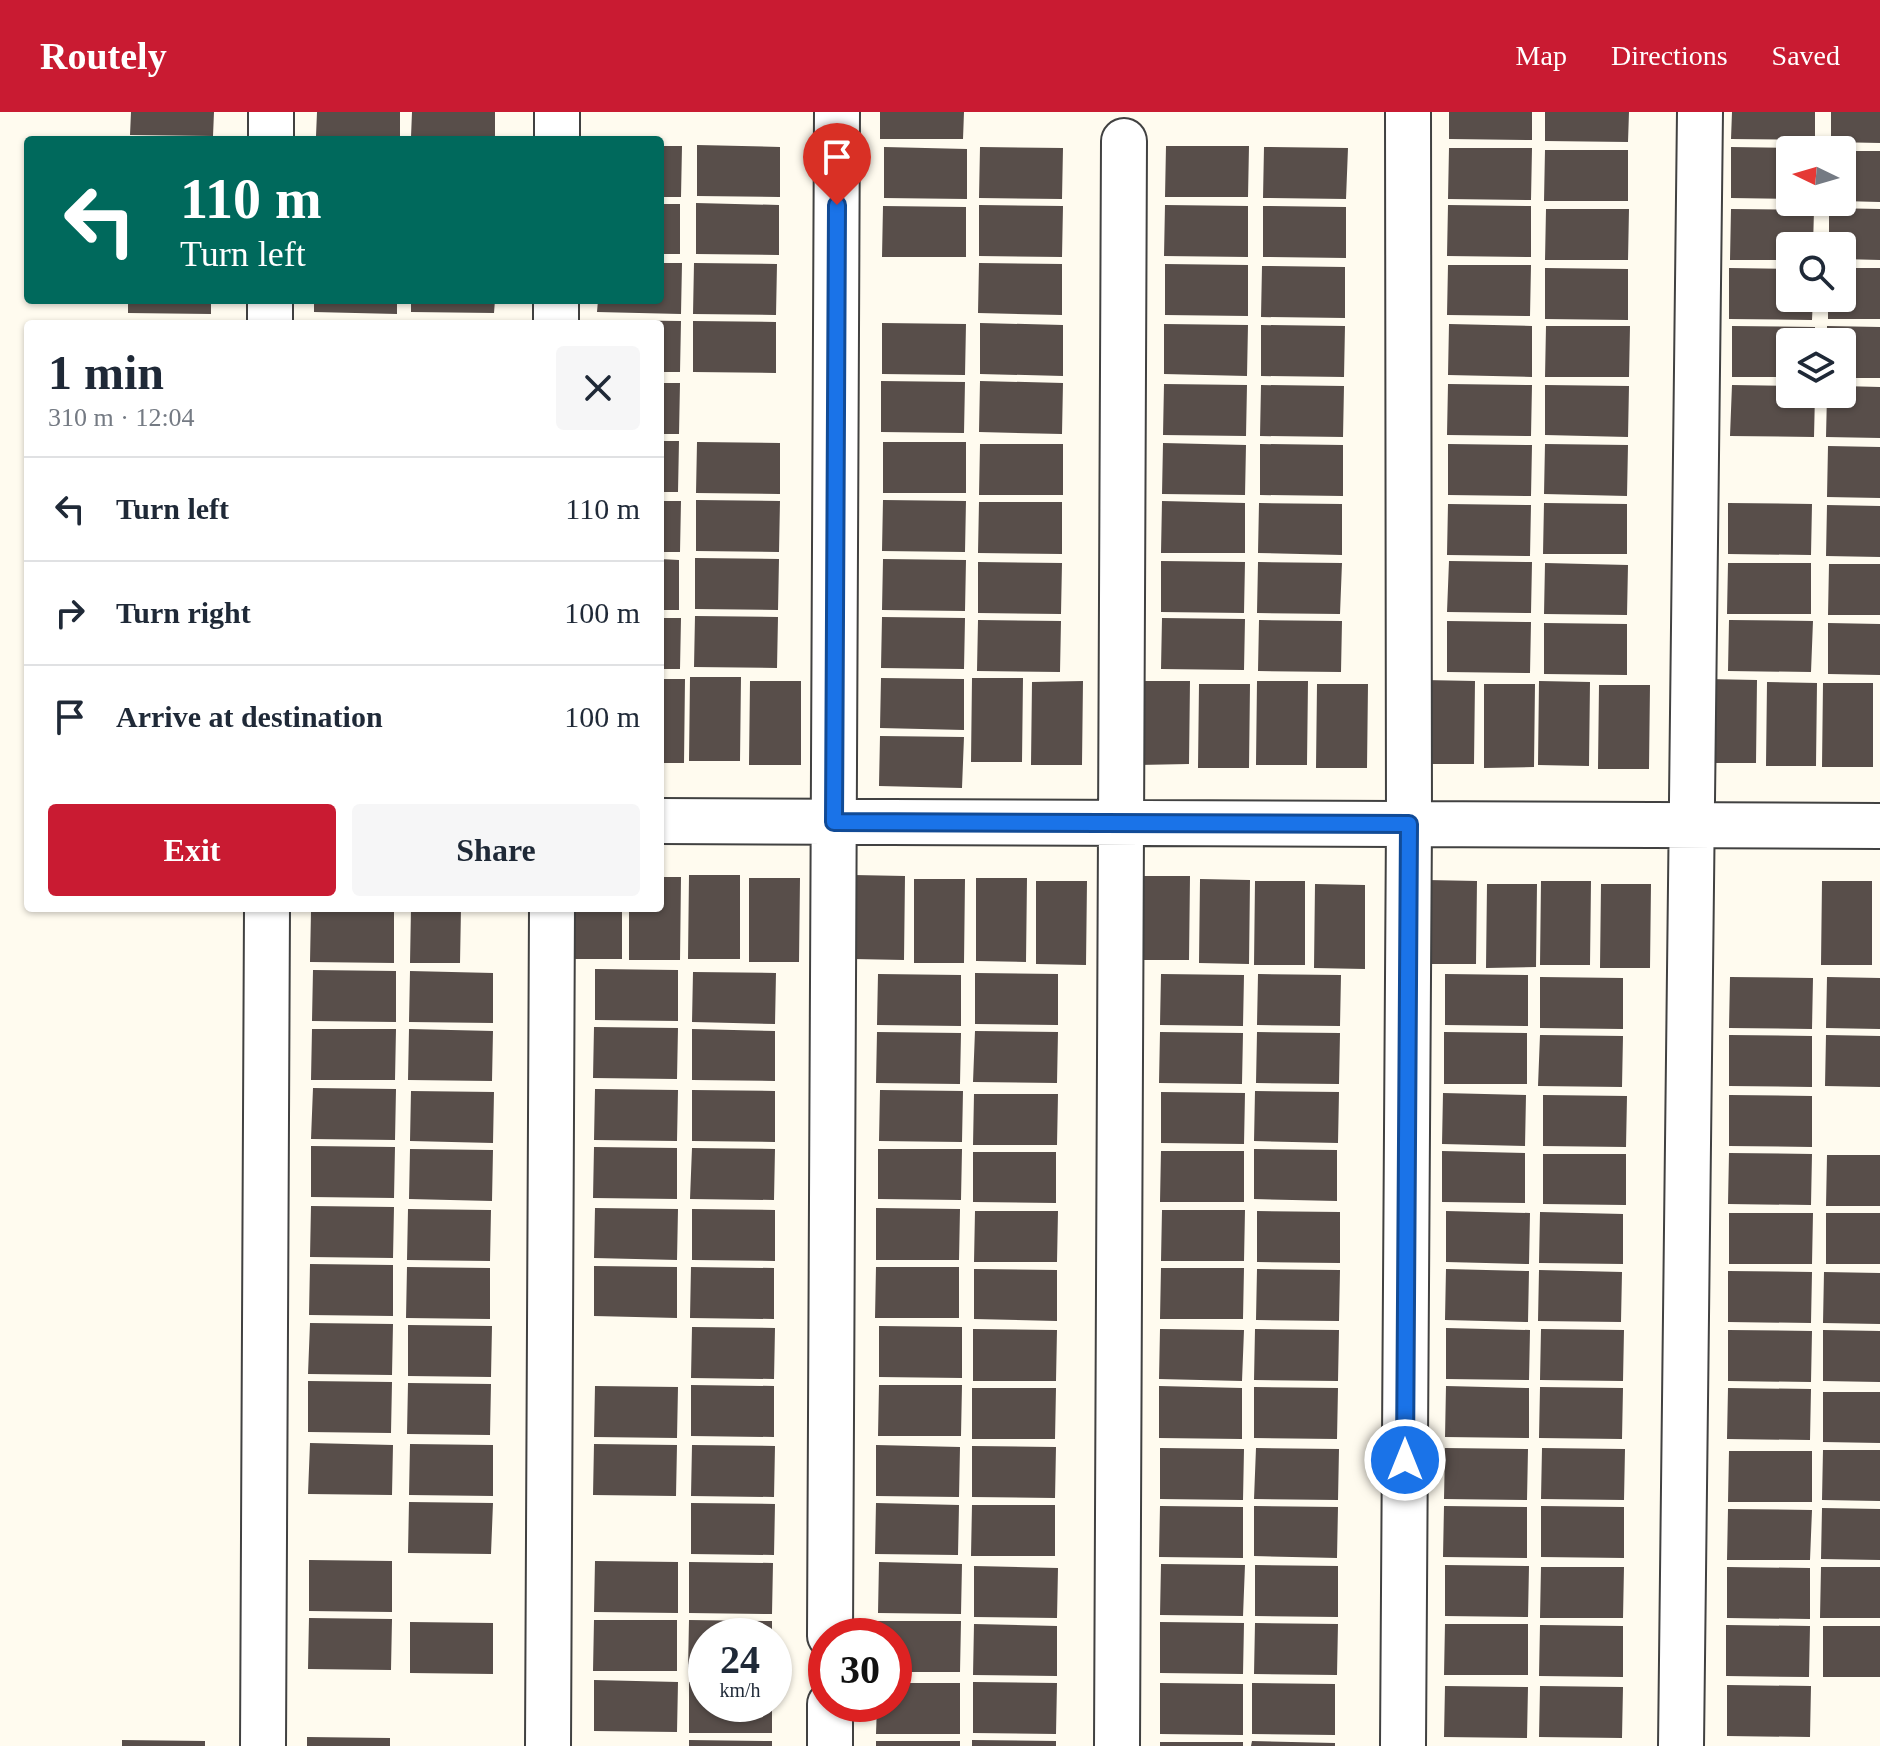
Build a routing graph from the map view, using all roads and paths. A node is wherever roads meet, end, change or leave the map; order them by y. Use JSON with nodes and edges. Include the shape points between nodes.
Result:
{"nodes":[{"id":1,"x":271,"y":112,"type":"edge"},
{"id":2,"x":557,"y":112,"type":"edge"},
{"id":3,"x":837,"y":112,"type":"edge"},
{"id":4,"x":1408,"y":112,"type":"edge"},
{"id":5,"x":1700,"y":112,"type":"edge"},
{"id":6,"x":271,"y":136,"type":"edge"},
{"id":7,"x":557,"y":136,"type":"edge"},
{"id":8,"x":1124,"y":141,"type":"dead end"},
{"id":9,"x":664,"y":821,"type":"edge"},
{"id":10,"x":834,"y":822,"type":"junction"},
{"id":11,"x":1121,"y":823,"type":"junction"},
{"id":12,"x":1409,"y":824,"type":"junction"},
{"id":13,"x":1692,"y":825,"type":"junction"},
{"id":14,"x":1880,"y":826,"type":"edge"},
{"id":15,"x":267,"y":912,"type":"edge"},
{"id":16,"x":552,"y":912,"type":"edge"},
{"id":17,"x":830,"y":1618,"type":"edge"},
{"id":18,"x":830,"y":1722,"type":"edge"},
{"id":19,"x":263,"y":1746,"type":"edge"},
{"id":20,"x":548,"y":1746,"type":"edge"},
{"id":21,"x":830,"y":1746,"type":"edge"},
{"id":22,"x":1117,"y":1746,"type":"edge"},
{"id":23,"x":1403,"y":1746,"type":"edge"},
{"id":24,"x":1681,"y":1746,"type":"edge"}],
"edges":[{"from":1,"to":6,"type":"street"},
{"from":2,"to":7,"type":"street"},
{"from":3,"to":10,"type":"street"},
{"from":4,"to":12,"type":"street"},
{"from":5,"to":13,"type":"street"},
{"from":8,"to":11,"type":"street"},
{"from":9,"to":10,"type":"street"},
{"from":10,"to":11,"type":"street"},
{"from":10,"to":17,"type":"street"},
{"from":11,"to":12,"type":"street"},
{"from":11,"to":22,"type":"street"},
{"from":12,"to":13,"type":"street"},
{"from":12,"to":23,"type":"street"},
{"from":13,"to":14,"type":"street"},
{"from":13,"to":24,"type":"street"},
{"from":15,"to":19,"type":"street"},
{"from":16,"to":20,"type":"street"},
{"from":18,"to":21,"type":"street"}]}
